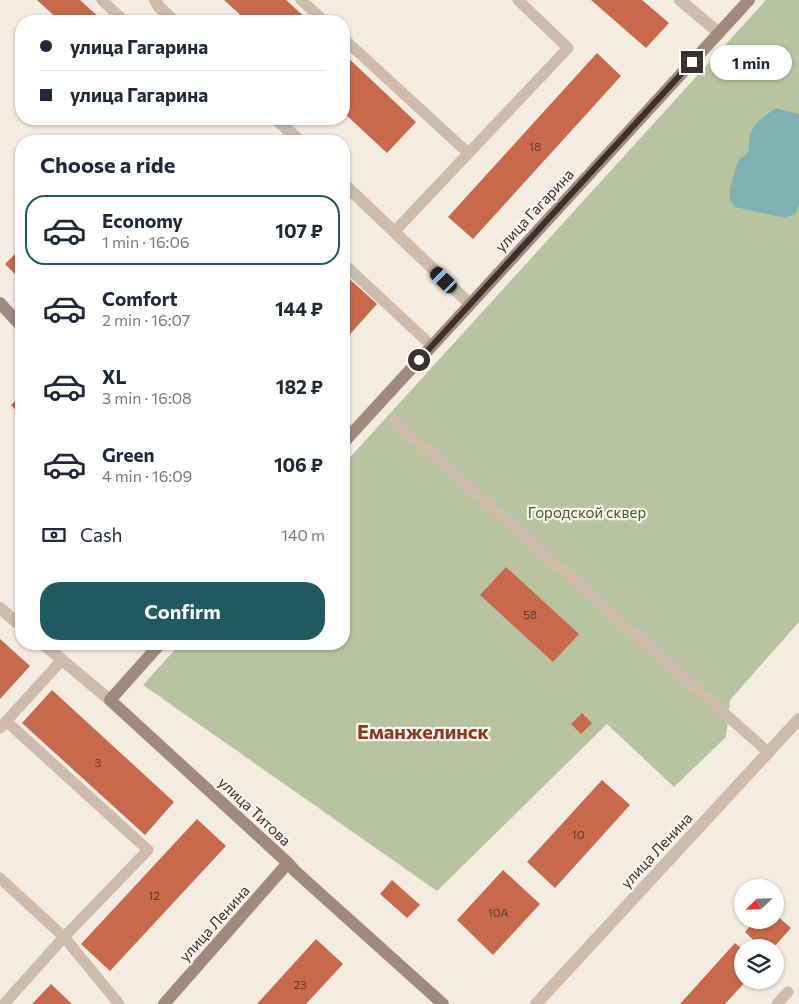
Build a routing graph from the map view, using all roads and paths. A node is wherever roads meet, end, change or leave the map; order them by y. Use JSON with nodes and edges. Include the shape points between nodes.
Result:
{"nodes":[{"id":1,"x":102,"y":0,"type":"edge"},
{"id":2,"x":155,"y":0,"type":"edge"},
{"id":3,"x":301,"y":0,"type":"edge"},
{"id":4,"x":518,"y":0,"type":"edge"},
{"id":5,"x":680,"y":0,"type":"edge"},
{"id":6,"x":749,"y":0,"type":"edge"},
{"id":7,"x":118,"y":15,"type":"edge"},
{"id":8,"x":168,"y":15,"type":"edge"},
{"id":9,"x":317,"y":15,"type":"edge"},
{"id":10,"x":719,"y":33,"type":"junction"},
{"id":11,"x":350,"y":45,"type":"edge"},
{"id":12,"x":283,"y":125,"type":"edge"},
{"id":13,"x":293,"y":135,"type":"edge"},
{"id":14,"x":468,"y":153,"type":"junction"},
{"id":15,"x":350,"y":190,"type":"edge"},
{"id":16,"x":394,"y":232,"type":"junction"},
{"id":17,"x":350,"y":270,"type":"edge"},
{"id":18,"x":0,"y":303,"type":"edge"},
{"id":19,"x":470,"y":304,"type":"junction"},
{"id":20,"x":15,"y":319,"type":"edge"},
{"id":21,"x":432,"y":346,"type":"junction"},
{"id":22,"x":394,"y":421,"type":"dead end"},
{"id":23,"x":350,"y":435,"type":"edge"},
{"id":24,"x":1,"y":611,"type":"edge"},
{"id":25,"x":15,"y":622,"type":"edge"},
{"id":26,"x":50,"y":650,"type":"edge"},
{"id":27,"x":155,"y":650,"type":"edge"},
{"id":28,"x":62,"y":660,"type":"junction"},
{"id":29,"x":110,"y":700,"type":"junction"},
{"id":30,"x":799,"y":719,"type":"edge"},
{"id":31,"x":3,"y":724,"type":"edge"},
{"id":32,"x":768,"y":752,"type":"junction"},
{"id":33,"x":291,"y":868,"type":"junction"},
{"id":34,"x":0,"y":878,"type":"edge"},
{"id":35,"x":64,"y":937,"type":"junction"},
{"id":36,"x":788,"y":992,"type":"dead end"},
{"id":37,"x":4,"y":1004,"type":"edge"},
{"id":38,"x":119,"y":1004,"type":"edge"},
{"id":39,"x":164,"y":1004,"type":"edge"},
{"id":40,"x":443,"y":1004,"type":"edge"},
{"id":41,"x":536,"y":1004,"type":"edge"},
{"id":42,"x":777,"y":1004,"type":"edge"}],
"edges":[{"from":1,"to":7,"type":"lane"},
{"from":2,"to":8,"type":"street"},
{"from":3,"to":9,"type":"lane"},
{"from":4,"to":14,"type":"lane","via":[[568,48]]},
{"from":5,"to":10,"type":"street"},
{"from":6,"to":10,"type":"main road","name":"улица Гагарина"},
{"from":10,"to":19,"type":"main road","name":"улица Гагарина"},
{"from":11,"to":14,"type":"lane"},
{"from":12,"to":13,"type":"street"},
{"from":14,"to":16,"type":"lane"},
{"from":15,"to":16,"type":"street"},
{"from":16,"to":19,"type":"street"},
{"from":17,"to":21,"type":"lane"},
{"from":18,"to":20,"type":"main road"},
{"from":19,"to":21,"type":"main road","name":"улица Гагарина"},
{"from":21,"to":23,"type":"main road","name":"улица Гагарина"},
{"from":22,"to":32,"type":"lane"},
{"from":24,"to":25,"type":"street"},
{"from":26,"to":28,"type":"street","name":"улица Титова"},
{"from":27,"to":29,"type":"main road"},
{"from":28,"to":29,"type":"street","name":"улица Титова"},
{"from":28,"to":31,"type":"lane"},
{"from":29,"to":33,"type":"main road","name":"улица Титова"},
{"from":30,"to":32,"type":"street","name":"улица Ленина"},
{"from":31,"to":35,"type":"lane","via":[[148,850]]},
{"from":32,"to":41,"type":"street","name":"улица Ленина"},
{"from":33,"to":39,"type":"main road","name":"улица Ленина"},
{"from":33,"to":40,"type":"main road","name":"улица Титова"},
{"from":34,"to":35,"type":"lane"},
{"from":35,"to":37,"type":"lane"},
{"from":35,"to":38,"type":"lane"},
{"from":36,"to":42,"type":"lane"}]}
